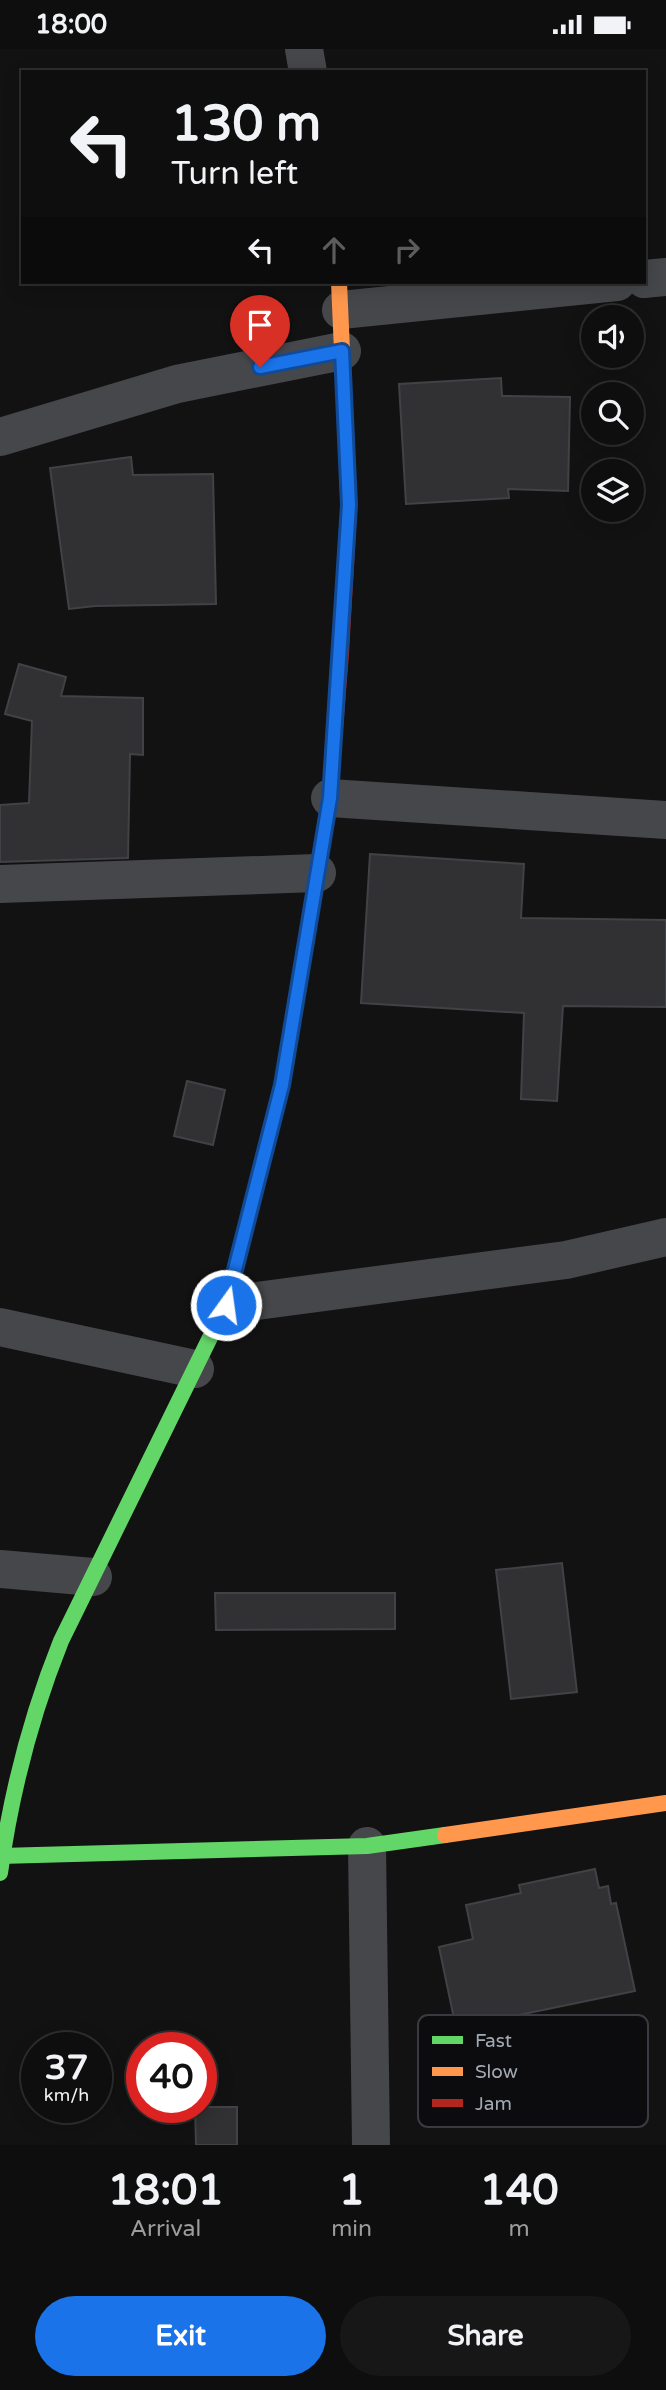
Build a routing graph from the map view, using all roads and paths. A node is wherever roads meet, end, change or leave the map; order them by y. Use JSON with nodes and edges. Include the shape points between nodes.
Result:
{"nodes":[{"id":1,"x":304,"y":49,"type":"edge"},
{"id":2,"x":308,"y":70,"type":"edge"},
{"id":3,"x":666,"y":277,"type":"edge"},
{"id":4,"x":646,"y":279,"type":"edge"},
{"id":5,"x":577,"y":284,"type":"edge"},
{"id":6,"x":340,"y":296,"type":"edge"},
{"id":7,"x":342,"y":351,"type":"junction"},
{"id":8,"x":0,"y":437,"type":"edge"},
{"id":9,"x":330,"y":798,"type":"junction"},
{"id":10,"x":666,"y":820,"type":"edge"},
{"id":11,"x":317,"y":873,"type":"junction"},
{"id":12,"x":0,"y":884,"type":"edge"},
{"id":13,"x":666,"y":1237,"type":"edge"},
{"id":14,"x":226,"y":1305,"type":"junction"},
{"id":15,"x":0,"y":1327,"type":"edge"},
{"id":16,"x":195,"y":1369,"type":"junction"},
{"id":17,"x":0,"y":1569,"type":"edge"},
{"id":18,"x":93,"y":1577,"type":"junction"},
{"id":19,"x":666,"y":1803,"type":"edge"},
{"id":20,"x":367,"y":1846,"type":"junction"},
{"id":21,"x":1,"y":1856,"type":"edge"},
{"id":22,"x":0,"y":1873,"type":"edge"},
{"id":23,"x":371,"y":2145,"type":"edge"}],
"edges":[{"from":1,"to":2,"type":"street"},
{"from":3,"to":4,"type":"street"},
{"from":5,"to":6,"type":"street"},
{"from":6,"to":7,"type":"street"},
{"from":7,"to":8,"type":"street","via":[[177,384]]},
{"from":7,"to":9,"type":"street","via":[[349,505]]},
{"from":9,"to":10,"type":"street"},
{"from":9,"to":11,"type":"street"},
{"from":11,"to":12,"type":"street"},
{"from":11,"to":14,"type":"street","via":[[282,1085]]},
{"from":13,"to":14,"type":"street","via":[[566,1260]]},
{"from":14,"to":16,"type":"street"},
{"from":15,"to":16,"type":"street"},
{"from":16,"to":18,"type":"street"},
{"from":17,"to":18,"type":"street"},
{"from":18,"to":21,"type":"street","via":[[41,1689]]},
{"from":19,"to":20,"type":"street"},
{"from":20,"to":21,"type":"street"},
{"from":20,"to":23,"type":"street"},
{"from":21,"to":22,"type":"street"}]}
